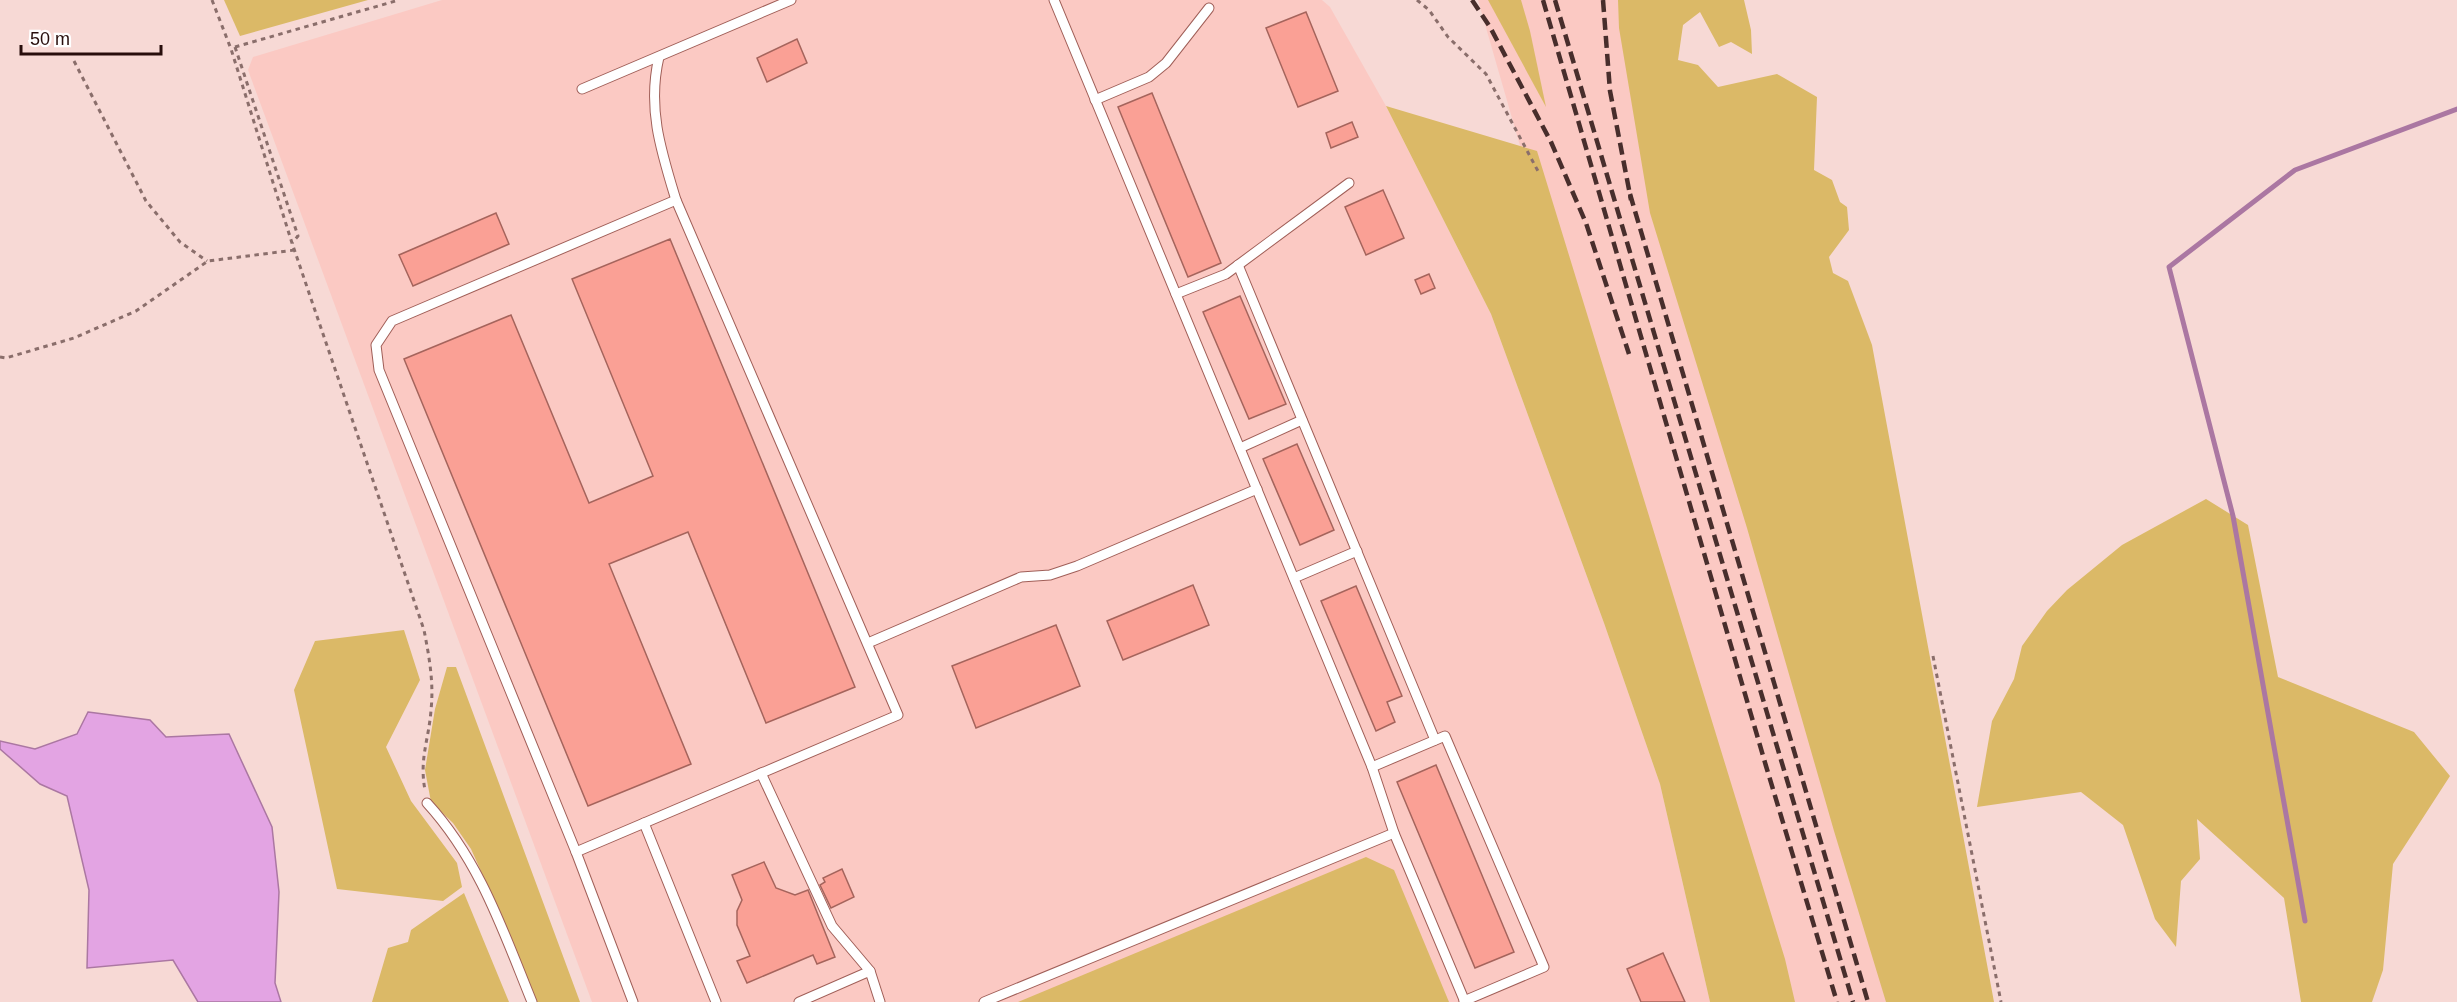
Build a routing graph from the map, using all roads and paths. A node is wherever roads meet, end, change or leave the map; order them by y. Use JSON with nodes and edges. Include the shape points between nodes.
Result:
{"nodes":[{"id":1,"x":212,"y":0,"type":"edge"},
{"id":2,"x":399,"y":0,"type":"edge"},
{"id":3,"x":791,"y":0,"type":"edge"},
{"id":4,"x":1054,"y":0,"type":"edge"},
{"id":5,"x":1417,"y":0,"type":"edge"},
{"id":6,"x":1209,"y":8,"type":"dead end"},
{"id":7,"x":233,"y":48,"type":"junction"},
{"id":8,"x":659,"y":57,"type":"junction"},
{"id":9,"x":74,"y":61,"type":"dead end"},
{"id":10,"x":582,"y":89,"type":"dead end"},
{"id":11,"x":1095,"y":99,"type":"junction"},
{"id":12,"x":1539,"y":173,"type":"dead end"},
{"id":13,"x":1349,"y":183,"type":"dead end"},
{"id":14,"x":676,"y":200,"type":"junction"},
{"id":15,"x":292,"y":243,"type":"junction"},
{"id":16,"x":295,"y":250,"type":"junction"},
{"id":17,"x":208,"y":261,"type":"junction"},
{"id":18,"x":1238,"y":266,"type":"junction"},
{"id":19,"x":1176,"y":294,"type":"junction"},
{"id":20,"x":0,"y":357,"type":"edge"},
{"id":21,"x":1302,"y":420,"type":"junction"},
{"id":22,"x":1240,"y":448,"type":"junction"},
{"id":23,"x":1257,"y":489,"type":"junction"},
{"id":24,"x":1357,"y":550,"type":"junction"},
{"id":25,"x":1294,"y":578,"type":"junction"},
{"id":26,"x":867,"y":643,"type":"junction"},
{"id":27,"x":1933,"y":656,"type":"dead end"},
{"id":28,"x":1435,"y":740,"type":"junction"},
{"id":29,"x":1372,"y":767,"type":"junction"},
{"id":30,"x":761,"y":773,"type":"junction"},
{"id":31,"x":427,"y":803,"type":"joint"},
{"id":32,"x":644,"y":823,"type":"junction"},
{"id":33,"x":1394,"y":833,"type":"junction"},
{"id":34,"x":576,"y":852,"type":"junction"},
{"id":35,"x":870,"y":970,"type":"junction"},
{"id":36,"x":532,"y":1002,"type":"edge"},
{"id":37,"x":633,"y":1002,"type":"edge"},
{"id":38,"x":716,"y":1002,"type":"edge"},
{"id":39,"x":799,"y":1002,"type":"edge"},
{"id":40,"x":880,"y":1002,"type":"edge"},
{"id":41,"x":984,"y":1002,"type":"edge"},
{"id":42,"x":1464,"y":1002,"type":"edge"},
{"id":43,"x":2001,"y":1002,"type":"edge"}],
"edges":[{"from":1,"to":7,"type":"path"},
{"from":2,"to":7,"type":"path"},
{"from":3,"to":8,"type":"lane"},
{"from":4,"to":11,"type":"lane"},
{"from":5,"to":12,"type":"path","via":[[1448,38],[1486,74]]},
{"from":6,"to":11,"type":"lane","via":[[1166,63],[1149,77]]},
{"from":7,"to":15,"type":"path"},
{"from":7,"to":15,"type":"path","via":[[298,236]]},
{"from":8,"to":10,"type":"lane"},
{"from":8,"to":14,"type":"lane","via":[[653,82],[655,115]]},
{"from":9,"to":17,"type":"path","via":[[146,201],[180,242]]},
{"from":11,"to":19,"type":"lane"},
{"from":13,"to":18,"type":"lane"},
{"from":14,"to":26,"type":"lane"},
{"from":14,"to":34,"type":"lane","via":[[392,321],[376,345],[379,370]]},
{"from":15,"to":16,"type":"path"},
{"from":16,"to":17,"type":"path"},
{"from":16,"to":31,"type":"path","via":[[424,630],[432,668],[431,710],[422,771]]},
{"from":17,"to":20,"type":"path","via":[[136,311],[74,338]]},
{"from":18,"to":19,"type":"lane"},
{"from":18,"to":21,"type":"lane"},
{"from":19,"to":22,"type":"lane"},
{"from":21,"to":22,"type":"lane"},
{"from":21,"to":24,"type":"lane"},
{"from":22,"to":23,"type":"lane"},
{"from":23,"to":25,"type":"lane"},
{"from":23,"to":26,"type":"lane","via":[[1077,566],[1050,575],[1021,577]]},
{"from":24,"to":25,"type":"lane"},
{"from":24,"to":28,"type":"lane"},
{"from":25,"to":29,"type":"lane"},
{"from":26,"to":30,"type":"lane","via":[[898,715]]},
{"from":27,"to":43,"type":"path"},
{"from":28,"to":29,"type":"lane"},
{"from":28,"to":42,"type":"lane","via":[[1445,736],[1544,967]]},
{"from":29,"to":33,"type":"lane"},
{"from":30,"to":32,"type":"lane"},
{"from":30,"to":35,"type":"lane","via":[[832,926]]},
{"from":31,"to":36,"type":"lane","via":[[449,827],[479,877]]},
{"from":32,"to":34,"type":"lane"},
{"from":32,"to":38,"type":"lane"},
{"from":33,"to":41,"type":"lane"},
{"from":33,"to":42,"type":"lane"},
{"from":34,"to":37,"type":"lane"},
{"from":35,"to":39,"type":"lane"},
{"from":35,"to":40,"type":"lane"}]}
